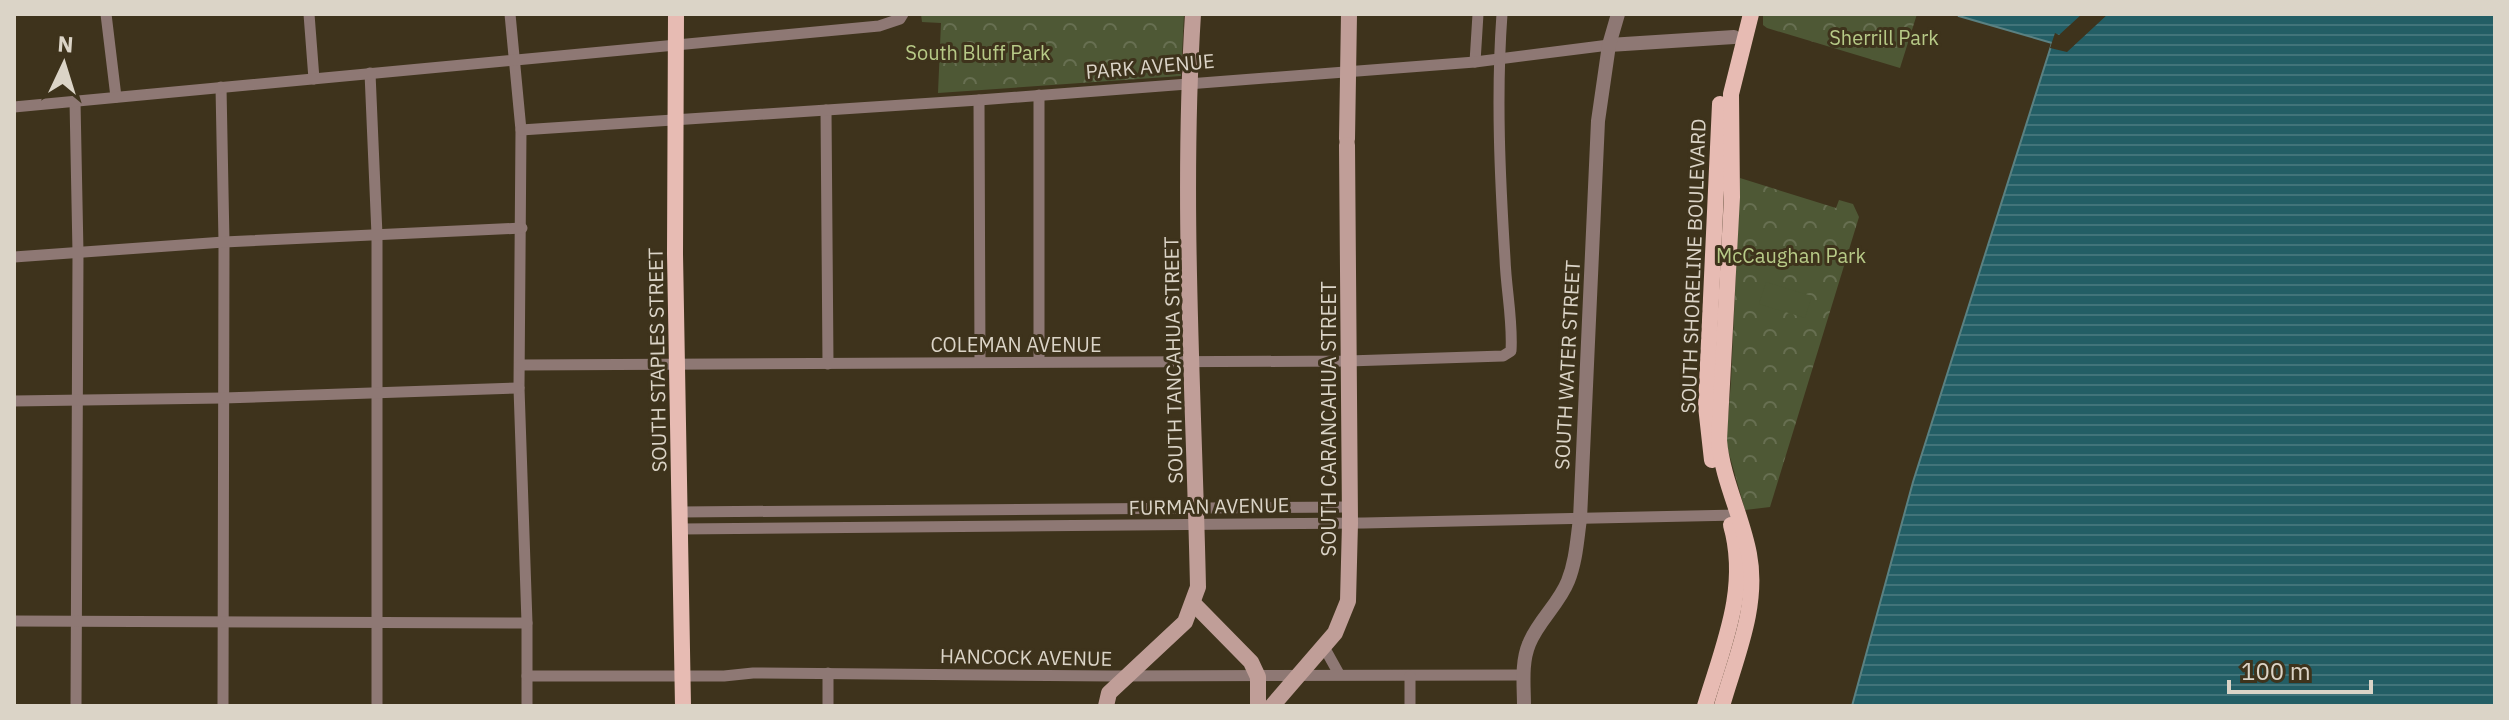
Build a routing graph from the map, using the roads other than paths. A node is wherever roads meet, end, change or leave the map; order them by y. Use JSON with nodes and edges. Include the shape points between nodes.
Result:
{"nodes":[{"id":1,"x":106,"y":14,"type":"edge"},
{"id":2,"x":309,"y":14,"type":"edge"},
{"id":3,"x":510,"y":14,"type":"edge"},
{"id":4,"x":676,"y":14,"type":"edge"},
{"id":5,"x":1193,"y":14,"type":"edge"},
{"id":6,"x":1349,"y":14,"type":"edge"},
{"id":7,"x":1478,"y":14,"type":"edge"},
{"id":8,"x":1502,"y":14,"type":"edge"},
{"id":9,"x":1618,"y":14,"type":"edge"},
{"id":10,"x":1741,"y":14,"type":"edge"},
{"id":11,"x":1751,"y":14,"type":"edge"},
{"id":12,"x":902,"y":16,"type":"edge"},
{"id":13,"x":1739,"y":37,"type":"junction"},
{"id":14,"x":675,"y":45,"type":"junction"},
{"id":15,"x":1609,"y":45,"type":"junction"},
{"id":16,"x":1499,"y":59,"type":"junction"},
{"id":17,"x":514,"y":60,"type":"junction"},
{"id":18,"x":1475,"y":62,"type":"junction"},
{"id":19,"x":1347,"y":70,"type":"junction"},
{"id":20,"x":370,"y":73,"type":"junction"},
{"id":21,"x":314,"y":79,"type":"junction"},
{"id":22,"x":1189,"y":83,"type":"junction"},
{"id":23,"x":221,"y":87,"type":"junction"},
{"id":24,"x":1039,"y":95,"type":"junction"},
{"id":25,"x":116,"y":97,"type":"junction"},
{"id":26,"x":979,"y":100,"type":"junction"},
{"id":27,"x":75,"y":101,"type":"junction"},
{"id":28,"x":14,"y":107,"type":"edge"},
{"id":29,"x":826,"y":110,"type":"junction"},
{"id":30,"x":676,"y":119,"type":"junction"},
{"id":31,"x":521,"y":130,"type":"junction"},
{"id":32,"x":522,"y":228,"type":"junction"},
{"id":33,"x":377,"y":235,"type":"junction"},
{"id":34,"x":224,"y":242,"type":"junction"},
{"id":35,"x":78,"y":253,"type":"junction"},
{"id":36,"x":14,"y":257,"type":"edge"},
{"id":37,"x":1039,"y":361,"type":"junction"},
{"id":38,"x":1348,"y":361,"type":"junction"},
{"id":39,"x":980,"y":362,"type":"junction"},
{"id":40,"x":1191,"y":362,"type":"junction"},
{"id":41,"x":677,"y":364,"type":"junction"},
{"id":42,"x":828,"y":364,"type":"junction"},
{"id":43,"x":520,"y":365,"type":"junction"},
{"id":44,"x":519,"y":388,"type":"junction"},
{"id":45,"x":377,"y":393,"type":"junction"},
{"id":46,"x":223,"y":398,"type":"junction"},
{"id":47,"x":76,"y":400,"type":"junction"},
{"id":48,"x":14,"y":401,"type":"edge"},
{"id":49,"x":1196,"y":507,"type":"junction"},
{"id":50,"x":1015,"y":509,"type":"junction"},
{"id":51,"x":853,"y":511,"type":"junction"},
{"id":52,"x":1350,"y":515,"type":"junction"},
{"id":53,"x":1733,"y":516,"type":"junction"},
{"id":54,"x":1580,"y":519,"type":"junction"},
{"id":55,"x":681,"y":521,"type":"junction"},
{"id":56,"x":1197,"y":525,"type":"junction"},
{"id":57,"x":1015,"y":526,"type":"junction"},
{"id":58,"x":853,"y":528,"type":"junction"},
{"id":59,"x":1194,"y":604,"type":"junction"},
{"id":60,"x":14,"y":621,"type":"edge"},
{"id":61,"x":76,"y":622,"type":"junction"},
{"id":62,"x":223,"y":623,"type":"junction"},
{"id":63,"x":379,"y":623,"type":"junction"},
{"id":64,"x":527,"y":623,"type":"junction"},
{"id":65,"x":1324,"y":647,"type":"junction"},
{"id":66,"x":828,"y":673,"type":"junction"},
{"id":67,"x":1339,"y":674,"type":"junction"},
{"id":68,"x":1524,"y":675,"type":"junction"},
{"id":69,"x":527,"y":676,"type":"junction"},
{"id":70,"x":683,"y":676,"type":"junction"},
{"id":71,"x":1099,"y":676,"type":"junction"},
{"id":72,"x":1126,"y":676,"type":"junction"},
{"id":73,"x":1298,"y":676,"type":"junction"},
{"id":74,"x":1410,"y":676,"type":"junction"},
{"id":75,"x":1258,"y":677,"type":"junction"},
{"id":76,"x":1106,"y":702,"type":"edge"},
{"id":77,"x":76,"y":706,"type":"edge"},
{"id":78,"x":223,"y":706,"type":"edge"},
{"id":79,"x":377,"y":706,"type":"edge"},
{"id":80,"x":527,"y":706,"type":"edge"},
{"id":81,"x":683,"y":706,"type":"edge"},
{"id":82,"x":828,"y":706,"type":"edge"},
{"id":83,"x":1258,"y":706,"type":"edge"},
{"id":84,"x":1272,"y":706,"type":"edge"},
{"id":85,"x":1410,"y":706,"type":"edge"},
{"id":86,"x":1524,"y":706,"type":"edge"},
{"id":87,"x":1705,"y":706,"type":"edge"},
{"id":88,"x":1722,"y":706,"type":"edge"}],
"edges":[{"from":1,"to":25,"type":"street"},
{"from":2,"to":21,"type":"street"},
{"from":3,"to":17,"type":"street"},
{"from":4,"to":14,"type":"main road","name":"SOUTH STAPLES STREET"},
{"from":5,"to":22,"type":"main road","name":"SOUTH TANCAHUA STREET"},
{"from":6,"to":19,"type":"main road","name":"SOUTH CARANCAHUA STREET"},
{"from":7,"to":18,"type":"street"},
{"from":8,"to":16,"type":"street"},
{"from":9,"to":15,"type":"street","name":"SOUTH WATER STREET"},
{"from":10,"to":13,"type":"main road","name":"SOUTH SHORELINE BOULEVARD"},
{"from":11,"to":13,"type":"main road","name":"SOUTH SHORELINE BOULEVARD"},
{"from":12,"to":14,"type":"street","via":[[879,26]]},
{"from":13,"to":15,"type":"street","name":"PARK AVENUE"},
{"from":13,"to":53,"type":"main road","name":"SOUTH SHORELINE BOULEVARD","via":[[1725,74],[1720,110],[1706,406],[1710,449]]},
{"from":14,"to":17,"type":"street"},
{"from":14,"to":30,"type":"main road","name":"SOUTH STAPLES STREET"},
{"from":15,"to":16,"type":"street","name":"PARK AVENUE"},
{"from":15,"to":54,"type":"street","name":"SOUTH WATER STREET","via":[[1598,121]]},
{"from":16,"to":18,"type":"street","name":"PARK AVENUE"},
{"from":16,"to":38,"type":"street","name":"COLEMAN AVENUE","via":[[1511,351],[1503,356]]},
{"from":17,"to":20,"type":"street"},
{"from":17,"to":31,"type":"street"},
{"from":18,"to":19,"type":"street","name":"PARK AVENUE"},
{"from":19,"to":22,"type":"street","name":"PARK AVENUE"},
{"from":19,"to":38,"type":"main road","name":"SOUTH CARANCAHUA STREET"},
{"from":20,"to":21,"type":"street"},
{"from":20,"to":33,"type":"street"},
{"from":21,"to":23,"type":"street"},
{"from":22,"to":24,"type":"street","name":"PARK AVENUE"},
{"from":22,"to":40,"type":"main road","name":"SOUTH TANCAHUA STREET"},
{"from":23,"to":25,"type":"street"},
{"from":23,"to":34,"type":"street"},
{"from":24,"to":26,"type":"street","name":"PARK AVENUE"},
{"from":24,"to":37,"type":"street"},
{"from":25,"to":27,"type":"street"},
{"from":26,"to":29,"type":"street","name":"PARK AVENUE"},
{"from":26,"to":39,"type":"street"},
{"from":27,"to":28,"type":"street"},
{"from":27,"to":35,"type":"street"},
{"from":29,"to":30,"type":"street","name":"PARK AVENUE"},
{"from":29,"to":42,"type":"street"},
{"from":30,"to":31,"type":"street","name":"PARK AVENUE"},
{"from":30,"to":41,"type":"main road","name":"SOUTH STAPLES STREET"},
{"from":31,"to":32,"type":"street"},
{"from":32,"to":33,"type":"street"},
{"from":32,"to":43,"type":"street"},
{"from":33,"to":34,"type":"street"},
{"from":33,"to":45,"type":"street"},
{"from":34,"to":35,"type":"street"},
{"from":34,"to":46,"type":"street"},
{"from":35,"to":36,"type":"street"},
{"from":35,"to":47,"type":"street"},
{"from":37,"to":39,"type":"street","name":"COLEMAN AVENUE"},
{"from":37,"to":40,"type":"street","name":"COLEMAN AVENUE"},
{"from":38,"to":40,"type":"street","name":"COLEMAN AVENUE"},
{"from":38,"to":52,"type":"main road","name":"SOUTH CARANCAHUA STREET"},
{"from":39,"to":42,"type":"street","name":"COLEMAN AVENUE"},
{"from":40,"to":49,"type":"main road","name":"SOUTH TANCAHUA STREET"},
{"from":41,"to":42,"type":"street","name":"COLEMAN AVENUE"},
{"from":41,"to":43,"type":"street","name":"COLEMAN AVENUE"},
{"from":41,"to":55,"type":"main road","name":"SOUTH STAPLES STREET"},
{"from":43,"to":44,"type":"street"},
{"from":44,"to":45,"type":"street"},
{"from":44,"to":64,"type":"street"},
{"from":45,"to":46,"type":"street"},
{"from":45,"to":63,"type":"street"},
{"from":46,"to":47,"type":"street"},
{"from":46,"to":62,"type":"street"},
{"from":47,"to":48,"type":"street"},
{"from":47,"to":61,"type":"street"},
{"from":49,"to":50,"type":"street","name":"FURMAN AVENUE"},
{"from":49,"to":52,"type":"street","name":"FURMAN AVENUE"},
{"from":49,"to":56,"type":"main road","name":"SOUTH TANCAHUA STREET"},
{"from":50,"to":51,"type":"street","name":"FURMAN AVENUE"},
{"from":50,"to":57,"type":"street"},
{"from":51,"to":55,"type":"street","name":"FURMAN AVENUE"},
{"from":51,"to":58,"type":"street"},
{"from":52,"to":54,"type":"street","name":"FURMAN AVENUE"},
{"from":52,"to":56,"type":"street","name":"FURMAN AVENUE"},
{"from":52,"to":65,"type":"main road","name":"SOUTH CARANCAHUA STREET","via":[[1348,601]]},
{"from":53,"to":54,"type":"street","name":"FURMAN AVENUE"},
{"from":53,"to":87,"type":"main road","name":"SOUTH SHORELINE BOULEVARD","via":[[1737,595]]},
{"from":53,"to":88,"type":"main road","name":"SOUTH SHORELINE BOULEVARD","via":[[1750,556],[1752,592]]},
{"from":54,"to":68,"type":"street","name":"SOUTH WATER STREET","via":[[1568,581],[1530,641]]},
{"from":55,"to":58,"type":"street","name":"FURMAN AVENUE"},
{"from":55,"to":70,"type":"main road","name":"SOUTH STAPLES STREET"},
{"from":56,"to":57,"type":"street","name":"FURMAN AVENUE"},
{"from":56,"to":59,"type":"main road","name":"SOUTH TANCAHUA STREET"},
{"from":57,"to":58,"type":"street","name":"FURMAN AVENUE"},
{"from":59,"to":72,"type":"main road","via":[[1185,622]]},
{"from":59,"to":75,"type":"main road","via":[[1251,662]]},
{"from":60,"to":61,"type":"street"},
{"from":61,"to":62,"type":"street"},
{"from":61,"to":77,"type":"street"},
{"from":62,"to":63,"type":"street"},
{"from":62,"to":78,"type":"street"},
{"from":63,"to":64,"type":"street"},
{"from":63,"to":79,"type":"street"},
{"from":64,"to":69,"type":"street"},
{"from":65,"to":67,"type":"street"},
{"from":65,"to":73,"type":"main road","name":"SOUTH CARANCAHUA STREET"},
{"from":66,"to":70,"type":"street","name":"HANCOCK AVENUE"},
{"from":66,"to":71,"type":"street","name":"HANCOCK AVENUE"},
{"from":66,"to":82,"type":"street"},
{"from":67,"to":73,"type":"street","name":"HANCOCK AVENUE"},
{"from":67,"to":74,"type":"street","name":"HANCOCK AVENUE"},
{"from":68,"to":74,"type":"street","name":"HANCOCK AVENUE"},
{"from":68,"to":86,"type":"street","name":"SOUTH WATER STREET"},
{"from":69,"to":70,"type":"street","name":"HANCOCK AVENUE"},
{"from":69,"to":80,"type":"street"},
{"from":70,"to":81,"type":"main road","name":"SOUTH STAPLES STREET"},
{"from":71,"to":72,"type":"street","name":"HANCOCK AVENUE"},
{"from":71,"to":76,"type":"street"},
{"from":72,"to":75,"type":"street","name":"HANCOCK AVENUE"},
{"from":72,"to":76,"type":"main road"},
{"from":73,"to":75,"type":"street","name":"HANCOCK AVENUE"},
{"from":73,"to":84,"type":"main road","name":"SOUTH CARANCAHUA STREET"},
{"from":74,"to":85,"type":"street"},
{"from":75,"to":83,"type":"main road"}]}
